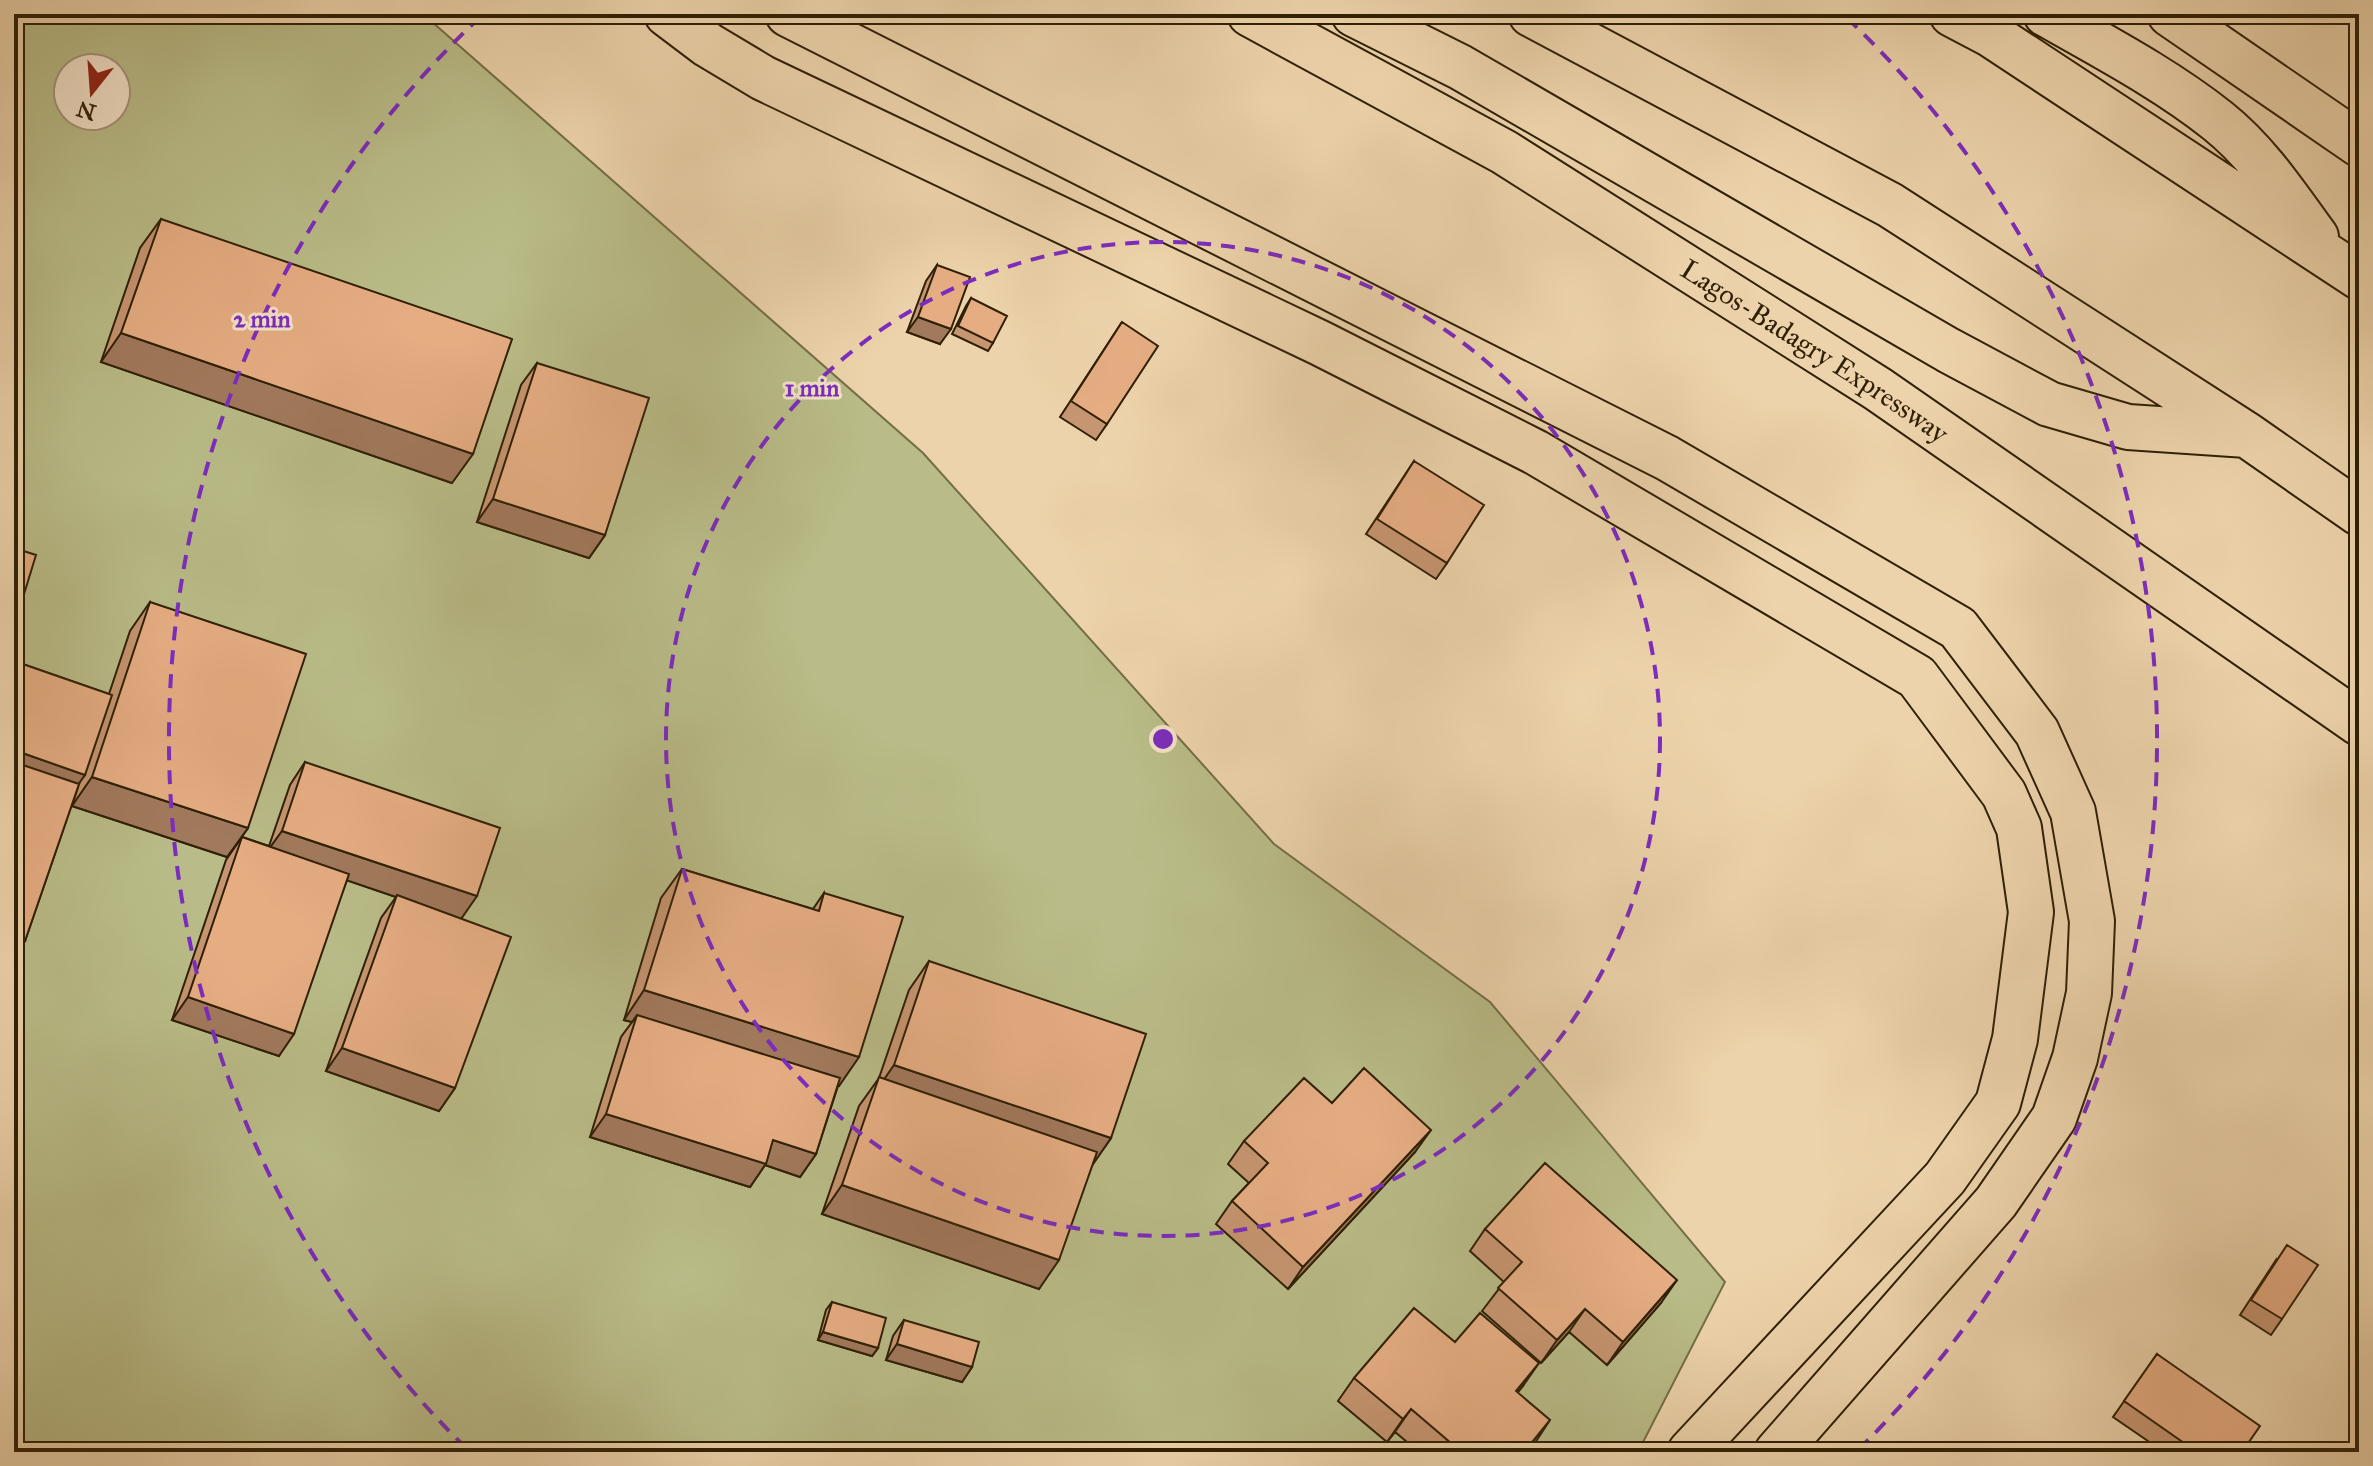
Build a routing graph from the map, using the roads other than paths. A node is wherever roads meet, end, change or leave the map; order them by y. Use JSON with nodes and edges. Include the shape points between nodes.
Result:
{"nodes":[{"id":1,"x":667,"y":14,"type":"edge"},
{"id":2,"x":788,"y":14,"type":"edge"},
{"id":3,"x":1250,"y":14,"type":"edge"},
{"id":4,"x":1354,"y":14,"type":"edge"},
{"id":5,"x":1531,"y":14,"type":"edge"},
{"id":6,"x":1952,"y":14,"type":"edge"},
{"id":7,"x":2046,"y":14,"type":"edge"},
{"id":8,"x":2170,"y":14,"type":"edge"},
{"id":9,"x":2359,"y":144,"type":"edge"},
{"id":10,"x":2345,"y":268,"type":"edge"},
{"id":11,"x":2247,"y":435,"type":"junction"},
{"id":12,"x":2359,"y":513,"type":"edge"},
{"id":13,"x":2359,"y":723,"type":"edge"},
{"id":14,"x":1690,"y":1452,"type":"edge"},
{"id":15,"x":1777,"y":1452,"type":"edge"}],
"edges":[{"from":1,"to":14,"type":"main road","via":[[763,78],[1320,343],[1535,452],[1917,677],[2004,794],[2019,828],[2031,912],[2015,1039],[1998,1103],[1945,1178]]},
{"from":2,"to":15,"type":"main road","via":[[1667,458],[1958,628],[2037,732],[2073,812],[2092,921],[2089,993],[2075,1058],[2054,1118],[1996,1202]]},
{"from":3,"to":13,"type":"main road","name":"Lagos-Badagry Expressway","via":[[1504,152],[1865,381]]},
{"from":4,"to":11,"type":"main road","via":[[1460,67],[2049,404],[2128,427]]},
{"from":5,"to":11,"type":"main road","via":[[1890,205]]},
{"from":6,"to":10,"type":"main road"},
{"from":7,"to":10,"type":"main road","via":[[2135,64],[2218,122],[2269,172]]},
{"from":8,"to":9,"type":"main road"},
{"from":11,"to":12,"type":"main road"}]}
